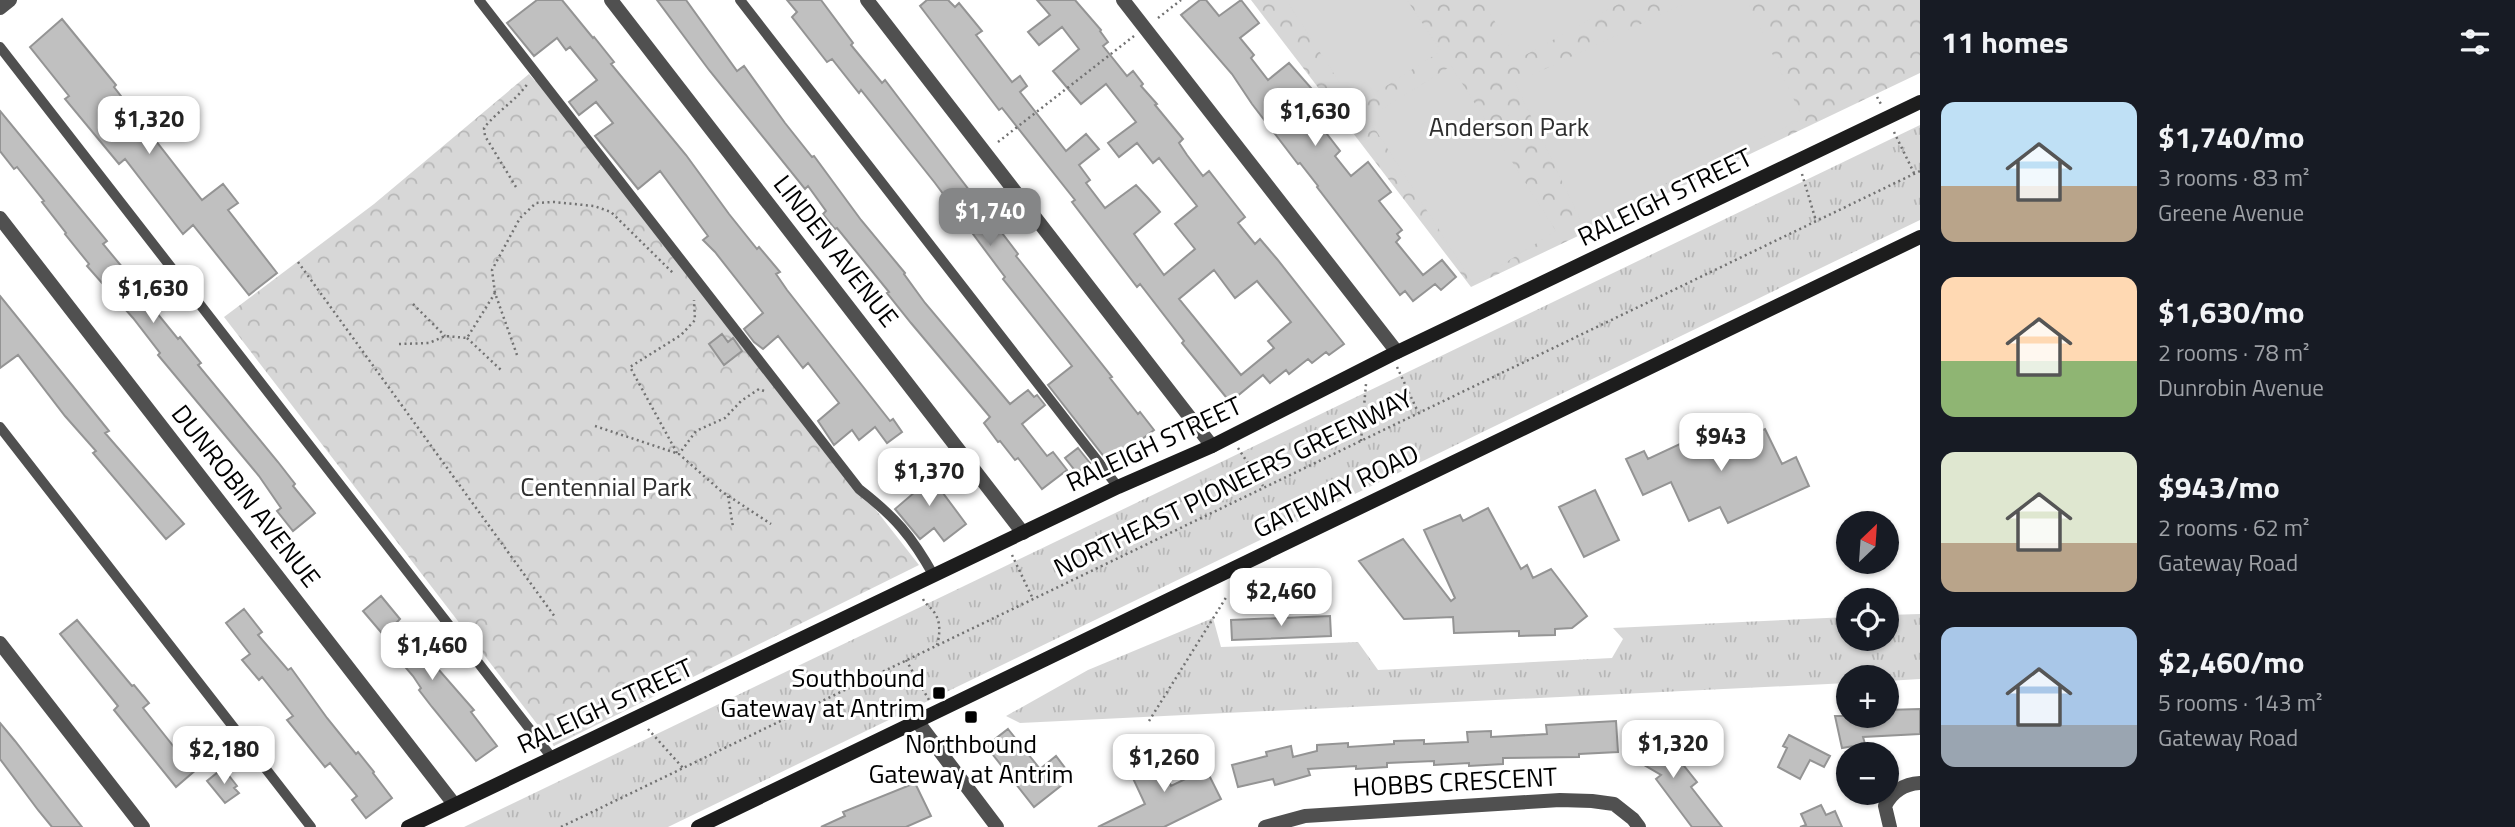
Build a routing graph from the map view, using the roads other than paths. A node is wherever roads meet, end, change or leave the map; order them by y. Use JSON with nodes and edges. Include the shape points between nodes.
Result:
{"nodes":[{"id":1,"x":10,"y":0,"type":"edge"},
{"id":2,"x":479,"y":0,"type":"edge"},
{"id":3,"x":611,"y":0,"type":"edge"},
{"id":4,"x":740,"y":0,"type":"edge"},
{"id":5,"x":867,"y":0,"type":"edge"},
{"id":6,"x":1123,"y":0,"type":"edge"},
{"id":7,"x":0,"y":8,"type":"edge"},
{"id":8,"x":0,"y":47,"type":"edge"},
{"id":9,"x":1920,"y":102,"type":"edge"},
{"id":10,"x":0,"y":218,"type":"edge"},
{"id":11,"x":1920,"y":237,"type":"edge"},
{"id":12,"x":1394,"y":354,"type":"junction"},
{"id":13,"x":0,"y":427,"type":"edge"},
{"id":14,"x":1212,"y":446,"type":"junction"},
{"id":15,"x":1118,"y":487,"type":"junction"},
{"id":16,"x":1023,"y":533,"type":"junction"},
{"id":17,"x":934,"y":576,"type":"junction"},
{"id":18,"x":0,"y":643,"type":"edge"},
{"id":19,"x":917,"y":721,"type":"junction"},
{"id":20,"x":553,"y":759,"type":"junction"},
{"id":21,"x":1920,"y":783,"type":"edge"},
{"id":22,"x":454,"y":804,"type":"junction"},
{"id":23,"x":1275,"y":826,"type":"edge"},
{"id":24,"x":143,"y":827,"type":"edge"},
{"id":25,"x":311,"y":827,"type":"edge"},
{"id":26,"x":408,"y":827,"type":"edge"},
{"id":27,"x":698,"y":827,"type":"edge"},
{"id":28,"x":997,"y":827,"type":"edge"},
{"id":29,"x":1639,"y":827,"type":"edge"},
{"id":30,"x":1889,"y":827,"type":"edge"}],
"edges":[{"from":1,"to":7,"type":"street"},
{"from":2,"to":17,"type":"lane","via":[[859,489],[892,515],[918,547]]},
{"from":3,"to":16,"type":"street","name":"LINDEN AVENUE"},
{"from":4,"to":15,"type":"lane"},
{"from":5,"to":14,"type":"street"},
{"from":6,"to":12,"type":"street"},
{"from":8,"to":20,"type":"lane"},
{"from":9,"to":12,"type":"street","name":"RALEIGH STREET"},
{"from":10,"to":22,"type":"street","name":"DUNROBIN AVENUE"},
{"from":11,"to":19,"type":"street","name":"GATEWAY ROAD"},
{"from":12,"to":14,"type":"street","name":"RALEIGH STREET"},
{"from":13,"to":25,"type":"lane"},
{"from":14,"to":15,"type":"street","name":"RALEIGH STREET"},
{"from":15,"to":16,"type":"street","name":"RALEIGH STREET"},
{"from":16,"to":17,"type":"street","name":"RALEIGH STREET"},
{"from":17,"to":20,"type":"street","name":"RALEIGH STREET"},
{"from":18,"to":24,"type":"street"},
{"from":19,"to":27,"type":"street","name":"GATEWAY ROAD"},
{"from":19,"to":28,"type":"street"},
{"from":20,"to":22,"type":"street","name":"RALEIGH STREET"},
{"from":21,"to":30,"type":"street","via":[[1892,792],[1885,806]]},
{"from":22,"to":26,"type":"street","name":"RALEIGH STREET"},
{"from":23,"to":29,"type":"street","name":"HOBBS CRESCENT","via":[[1305,816],[1592,800],[1614,804]]}]}
